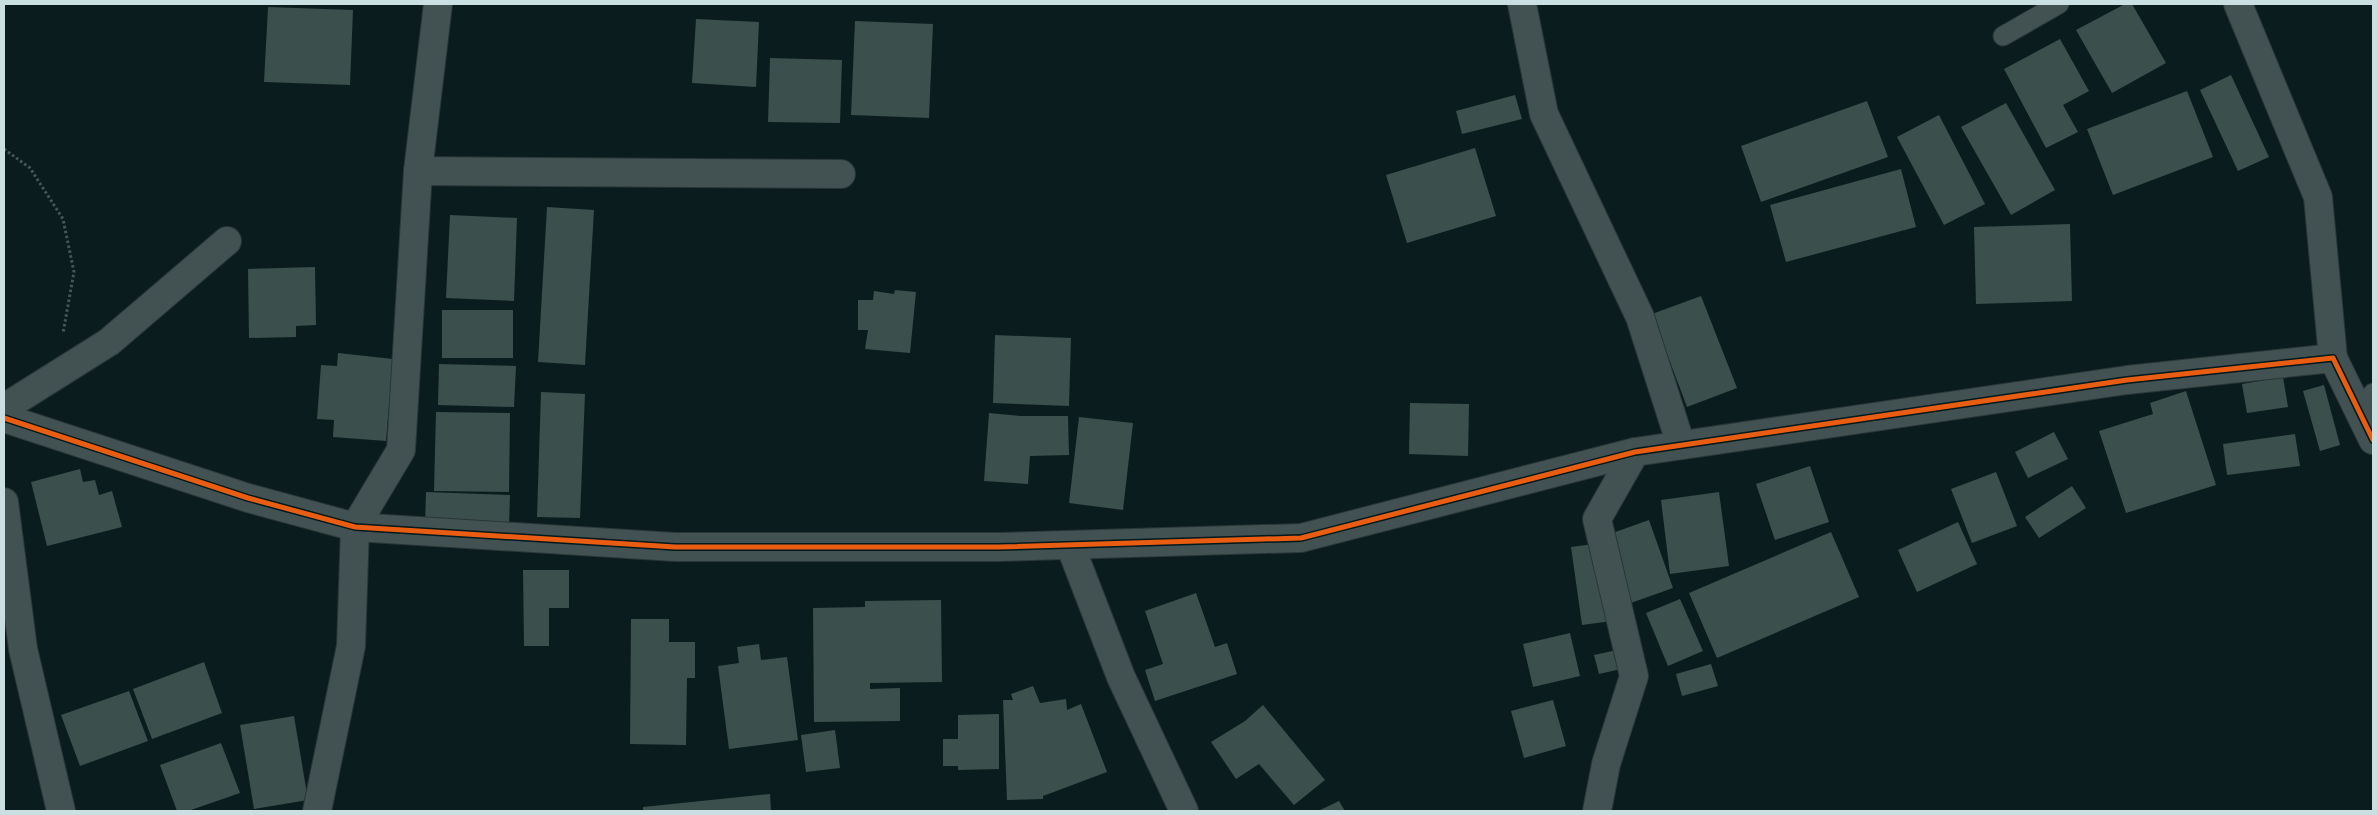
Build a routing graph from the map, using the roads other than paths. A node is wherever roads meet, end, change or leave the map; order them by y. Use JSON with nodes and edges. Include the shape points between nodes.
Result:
{"nodes":[{"id":1,"x":438,"y":4,"type":"edge"},
{"id":2,"x":1522,"y":4,"type":"edge"},
{"id":3,"x":2059,"y":4,"type":"edge"},
{"id":4,"x":2238,"y":4,"type":"edge"},
{"id":5,"x":2003,"y":36,"type":"dead end"},
{"id":6,"x":418,"y":171,"type":"junction"},
{"id":7,"x":841,"y":174,"type":"dead end"},
{"id":8,"x":227,"y":241,"type":"dead end"},
{"id":9,"x":2333,"y":358,"type":"junction"},
{"id":10,"x":2367,"y":403,"type":"edge"},
{"id":11,"x":4,"y":408,"type":"edge"},
{"id":12,"x":4,"y":418,"type":"edge"},
{"id":13,"x":2373,"y":440,"type":"edge"},
{"id":14,"x":1681,"y":445,"type":"junction"},
{"id":15,"x":1635,"y":452,"type":"junction"},
{"id":16,"x":4,"y":502,"type":"edge"},
{"id":17,"x":355,"y":526,"type":"junction"},
{"id":18,"x":1070,"y":544,"type":"junction"},
{"id":19,"x":61,"y":811,"type":"edge"},
{"id":20,"x":317,"y":811,"type":"edge"},
{"id":21,"x":1184,"y":811,"type":"edge"},
{"id":22,"x":1597,"y":811,"type":"edge"}],
"edges":[{"from":1,"to":6,"type":"street"},
{"from":2,"to":14,"type":"street","via":[[1544,114],[1640,317]]},
{"from":3,"to":5,"type":"lane"},
{"from":4,"to":9,"type":"street","via":[[2318,197]]},
{"from":6,"to":7,"type":"street"},
{"from":6,"to":17,"type":"street","via":[[401,450]]},
{"from":8,"to":11,"type":"street","via":[[109,342]]},
{"from":9,"to":10,"type":"street"},
{"from":9,"to":14,"type":"street","via":[[2126,380]]},
{"from":10,"to":13,"type":"street"},
{"from":12,"to":17,"type":"street","via":[[248,498]]},
{"from":14,"to":15,"type":"street"},
{"from":15,"to":18,"type":"street","via":[[1301,538]]},
{"from":15,"to":22,"type":"street","via":[[1597,519],[1634,676],[1606,764]]},
{"from":16,"to":19,"type":"street","via":[[22,648]]},
{"from":17,"to":18,"type":"street","via":[[674,547]]},
{"from":17,"to":20,"type":"street","via":[[351,646]]},
{"from":18,"to":21,"type":"street","via":[[1122,677]]}]}
